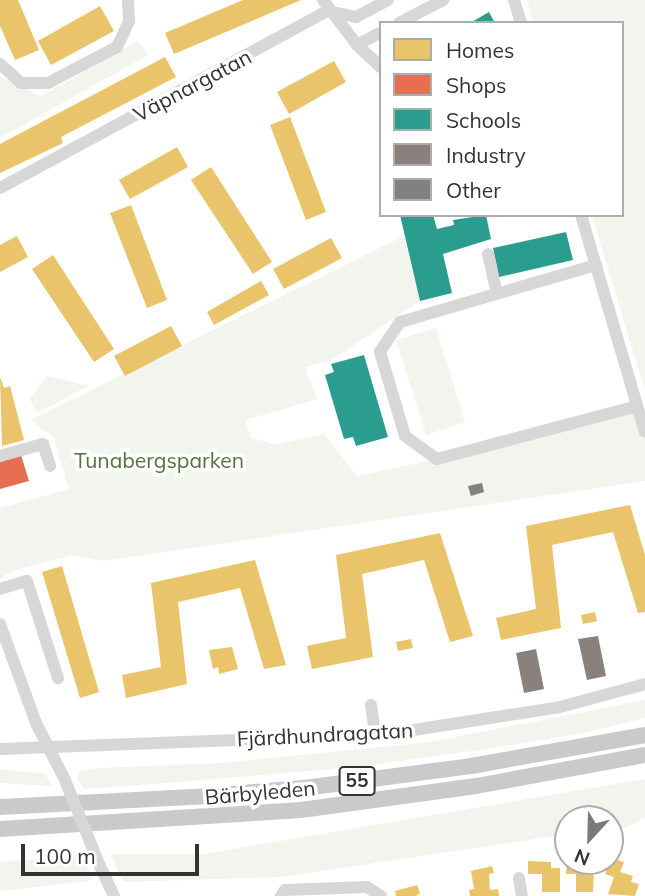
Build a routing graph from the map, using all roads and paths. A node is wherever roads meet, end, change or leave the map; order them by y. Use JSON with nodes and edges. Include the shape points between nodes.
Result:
{"nodes":[{"id":1,"x":128,"y":0,"type":"edge"},
{"id":2,"x":388,"y":0,"type":"edge"},
{"id":3,"x":443,"y":0,"type":"edge"},
{"id":4,"x":514,"y":0,"type":"edge"},
{"id":5,"x":326,"y":6,"type":"edge"},
{"id":6,"x":403,"y":21,"type":"edge"},
{"id":7,"x":520,"y":21,"type":"edge"},
{"id":8,"x":379,"y":33,"type":"edge"},
{"id":9,"x":357,"y":45,"type":"junction"},
{"id":10,"x":0,"y":64,"type":"edge"},
{"id":11,"x":379,"y":65,"type":"edge"},
{"id":12,"x":0,"y":188,"type":"edge"},
{"id":13,"x":582,"y":217,"type":"edge"},
{"id":14,"x":488,"y":254,"type":"dead end"},
{"id":15,"x":596,"y":265,"type":"junction"},
{"id":16,"x":497,"y":294,"type":"junction"},
{"id":17,"x":638,"y":406,"type":"junction"},
{"id":18,"x":645,"y":432,"type":"edge"},
{"id":19,"x":0,"y":456,"type":"edge"},
{"id":20,"x":50,"y":466,"type":"dead end"},
{"id":21,"x":0,"y":589,"type":"edge"},
{"id":22,"x":0,"y":624,"type":"edge"},
{"id":23,"x":58,"y":678,"type":"dead end"},
{"id":24,"x":645,"y":684,"type":"edge"},
{"id":25,"x":372,"y":705,"type":"dead end"},
{"id":26,"x":375,"y":734,"type":"junction"},
{"id":27,"x":645,"y":735,"type":"edge"},
{"id":28,"x":48,"y":748,"type":"junction"},
{"id":29,"x":0,"y":749,"type":"edge"},
{"id":30,"x":645,"y":755,"type":"edge"},
{"id":31,"x":0,"y":798,"type":"edge"},
{"id":32,"x":66,"y":805,"type":"junction"},
{"id":33,"x":0,"y":807,"type":"edge"},
{"id":34,"x":0,"y":830,"type":"edge"},
{"id":35,"x":519,"y":878,"type":"dead end"},
{"id":36,"x":114,"y":896,"type":"edge"},
{"id":37,"x":281,"y":896,"type":"edge"},
{"id":38,"x":381,"y":896,"type":"edge"},
{"id":39,"x":522,"y":896,"type":"edge"}],
"edges":[{"from":1,"to":10,"type":"street","via":[[129,22],[117,47],[48,83],[21,83]]},
{"from":2,"to":5,"type":"street","via":[[356,17]]},
{"from":3,"to":6,"type":"street"},
{"from":4,"to":7,"type":"street"},
{"from":5,"to":9,"type":"street"},
{"from":5,"to":12,"type":"street","name":"Väpnargatan"},
{"from":8,"to":9,"type":"street"},
{"from":9,"to":11,"type":"street"},
{"from":13,"to":15,"type":"street"},
{"from":14,"to":16,"type":"street"},
{"from":15,"to":16,"type":"street"},
{"from":15,"to":17,"type":"street"},
{"from":16,"to":17,"type":"street","via":[[400,322],[380,352],[405,436],[437,459]]},
{"from":17,"to":18,"type":"street"},
{"from":19,"to":20,"type":"street","via":[[43,444]]},
{"from":21,"to":23,"type":"street","via":[[27,582]]},
{"from":22,"to":28,"type":"street"},
{"from":24,"to":26,"type":"street","name":"Fjärdhundragatan","via":[[560,707]]},
{"from":25,"to":26,"type":"street"},
{"from":26,"to":28,"type":"street","name":"Fjärdhundragatan"},
{"from":27,"to":32,"type":"main road","name":"Bärbyleden","number":"55","via":[[471,766],[312,787]]},
{"from":28,"to":29,"type":"street","name":"Fjärdhundragatan"},
{"from":28,"to":36,"type":"street","bridge":true},
{"from":30,"to":34,"type":"main road","name":"Bärbyleden","number":"55","via":[[476,786],[301,810]]},
{"from":31,"to":32,"type":"main road"},
{"from":32,"to":33,"type":"main road","name":"Bärbyleden","number":"55"},
{"from":35,"to":39,"type":"street"},
{"from":37,"to":38,"type":"street","via":[[285,890],[368,887]]}]}
